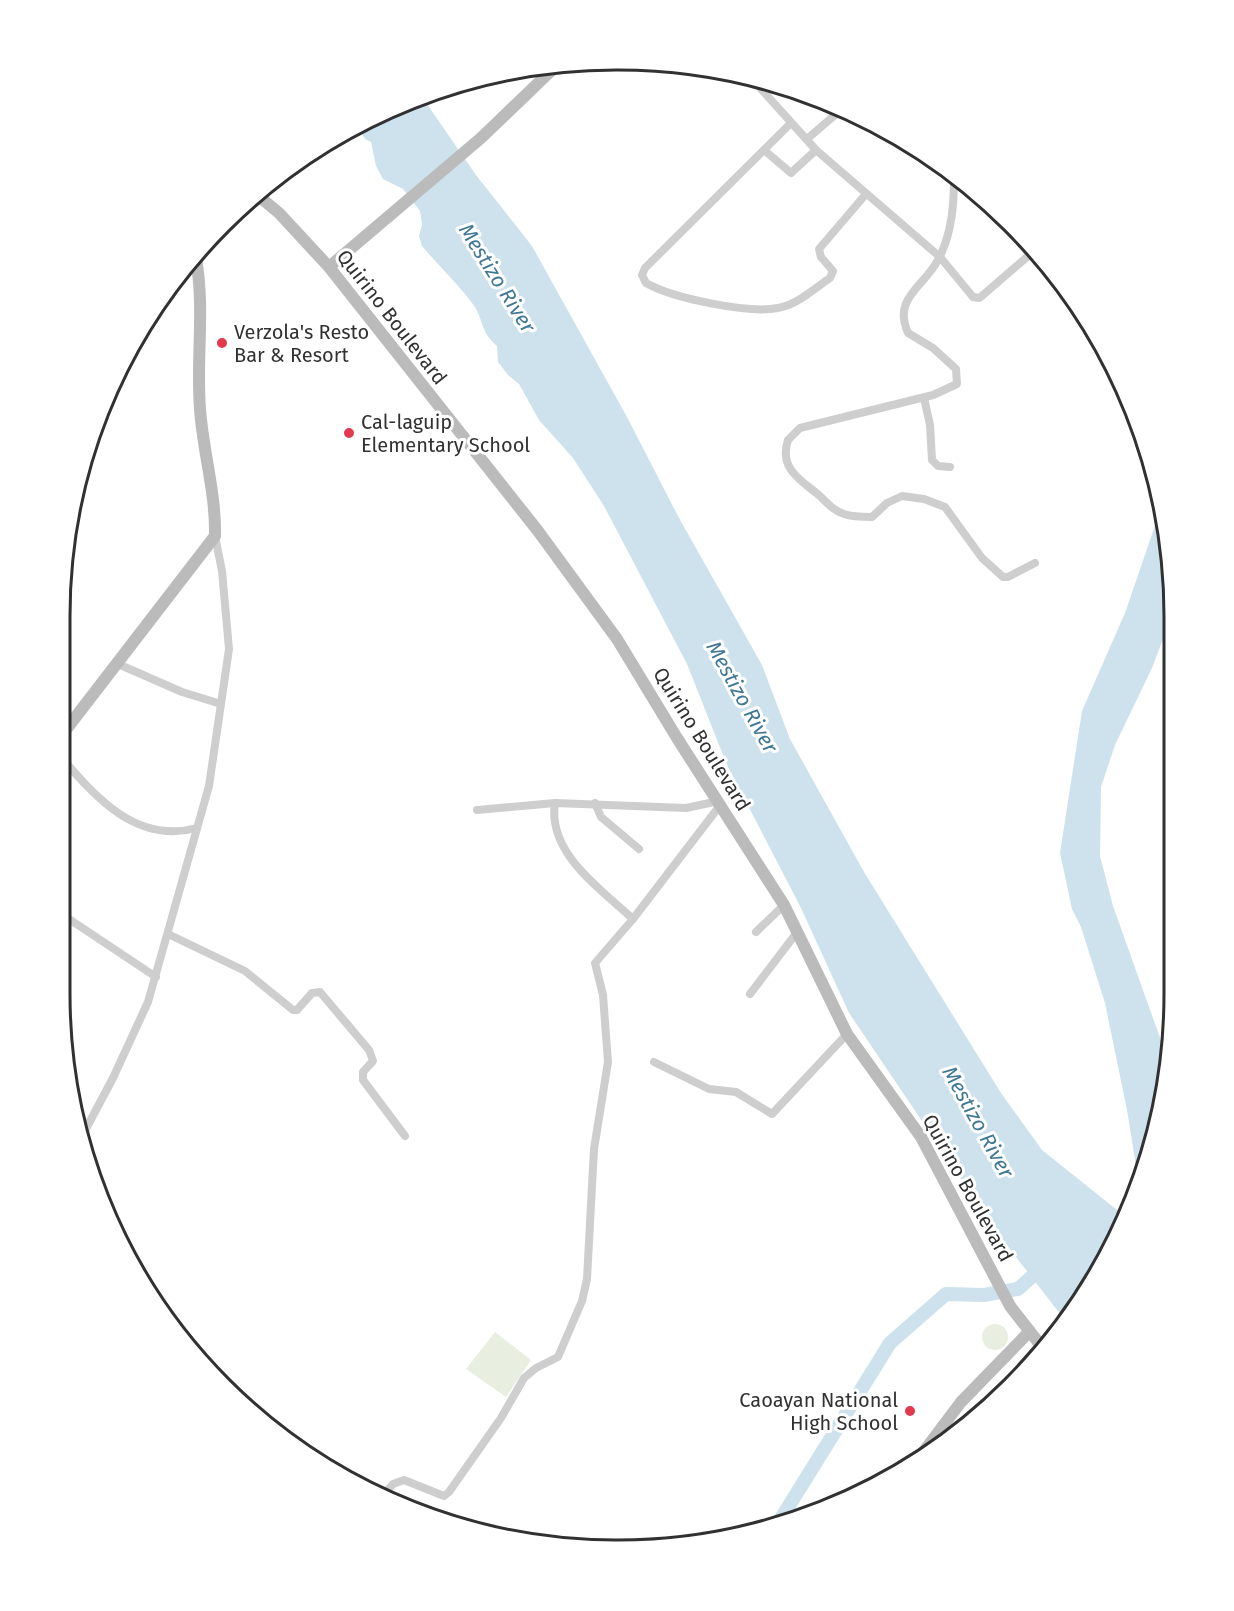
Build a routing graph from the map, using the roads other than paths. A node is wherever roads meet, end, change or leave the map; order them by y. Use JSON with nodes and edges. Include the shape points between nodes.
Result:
{"nodes":[{"id":1,"x":547,"y":75,"type":"edge"},
{"id":2,"x":762,"y":90,"type":"edge"},
{"id":3,"x":834,"y":116,"type":"edge"},
{"id":4,"x":791,"y":123,"type":"junction"},
{"id":5,"x":807,"y":139,"type":"junction"},
{"id":6,"x":764,"y":150,"type":"junction"},
{"id":7,"x":816,"y":150,"type":"junction"},
{"id":8,"x":953,"y":186,"type":"edge"},
{"id":9,"x":866,"y":194,"type":"junction"},
{"id":10,"x":264,"y":200,"type":"edge"},
{"id":11,"x":1028,"y":257,"type":"edge"},
{"id":12,"x":941,"y":259,"type":"junction"},
{"id":13,"x":197,"y":267,"type":"edge"},
{"id":14,"x":328,"y":267,"type":"junction"},
{"id":15,"x":924,"y":398,"type":"junction"},
{"id":16,"x":950,"y":467,"type":"dead end"},
{"id":17,"x":215,"y":536,"type":"junction"},
{"id":18,"x":1035,"y":562,"type":"dead end"},
{"id":19,"x":118,"y":663,"type":"junction"},
{"id":20,"x":221,"y":704,"type":"junction"},
{"id":21,"x":70,"y":724,"type":"edge"},
{"id":22,"x":70,"y":767,"type":"edge"},
{"id":23,"x":720,"y":802,"type":"junction"},
{"id":24,"x":555,"y":803,"type":"junction"},
{"id":25,"x":595,"y":803,"type":"junction"},
{"id":26,"x":477,"y":810,"type":"dead end"},
{"id":27,"x":197,"y":828,"type":"junction"},
{"id":28,"x":639,"y":849,"type":"dead end"},
{"id":29,"x":784,"y":905,"type":"junction"},
{"id":30,"x":633,"y":919,"type":"junction"},
{"id":31,"x":70,"y":920,"type":"edge"},
{"id":32,"x":798,"y":931,"type":"junction"},
{"id":33,"x":756,"y":932,"type":"dead end"},
{"id":34,"x":168,"y":934,"type":"junction"},
{"id":35,"x":156,"y":976,"type":"junction"},
{"id":36,"x":750,"y":994,"type":"dead end"},
{"id":37,"x":847,"y":1035,"type":"junction"},
{"id":38,"x":654,"y":1062,"type":"dead end"},
{"id":39,"x":87,"y":1127,"type":"edge"},
{"id":40,"x":405,"y":1136,"type":"dead end"},
{"id":41,"x":1029,"y":1332,"type":"junction"},
{"id":42,"x":1038,"y":1342,"type":"edge"},
{"id":43,"x":933,"y":1440,"type":"edge"},
{"id":44,"x":388,"y":1490,"type":"edge"}],
"edges":[{"from":1,"to":14,"type":"street","via":[[481,138]]},
{"from":2,"to":4,"type":"street"},
{"from":3,"to":5,"type":"street"},
{"from":4,"to":5,"type":"street"},
{"from":4,"to":6,"type":"street"},
{"from":5,"to":7,"type":"street"},
{"from":6,"to":7,"type":"street","via":[[791,173]]},
{"from":6,"to":9,"type":"street","via":[[645,268],[642,275],[646,284],[688,299],[758,310],[790,304],[831,278],[833,271],[819,249]]},
{"from":7,"to":9,"type":"street"},
{"from":8,"to":12,"type":"street","via":[[951,225]]},
{"from":9,"to":12,"type":"street"},
{"from":10,"to":14,"type":"street","name":"Quirino Boulevard"},
{"from":11,"to":12,"type":"street","via":[[979,298],[973,297]]},
{"from":12,"to":15,"type":"street","via":[[907,300],[903,323],[908,333],[956,369],[959,379],[952,388]]},
{"from":13,"to":17,"type":"street","via":[[202,310],[199,406],[215,502]]},
{"from":14,"to":23,"type":"street","name":"Quirino Boulevard","via":[[586,594]]},
{"from":15,"to":16,"type":"street","via":[[932,460],[938,466]]},
{"from":15,"to":18,"type":"street","via":[[800,428],[786,446],[793,474],[832,509],[845,514],[872,517],[902,496],[945,507],[982,558],[1003,577]]},
{"from":17,"to":19,"type":"street"},
{"from":17,"to":20,"type":"street","via":[[229,629]]},
{"from":19,"to":20,"type":"street","via":[[182,692]]},
{"from":19,"to":21,"type":"street"},
{"from":20,"to":27,"type":"street","via":[[209,786]]},
{"from":22,"to":27,"type":"street","via":[[119,814],[142,827],[173,833]]},
{"from":23,"to":25,"type":"street","via":[[686,808]]},
{"from":23,"to":29,"type":"street","name":"Quirino Boulevard"},
{"from":23,"to":30,"type":"street"},
{"from":24,"to":25,"type":"street"},
{"from":24,"to":26,"type":"street"},
{"from":24,"to":30,"type":"street","via":[[555,829],[566,852]]},
{"from":25,"to":28,"type":"street","via":[[601,817]]},
{"from":27,"to":34,"type":"street"},
{"from":29,"to":32,"type":"street","name":"Quirino Boulevard"},
{"from":29,"to":33,"type":"street"},
{"from":30,"to":44,"type":"street","via":[[595,963],[603,995],[608,1062],[594,1149],[587,1279],[577,1319],[558,1357],[524,1378],[449,1492],[437,1495],[404,1480]]},
{"from":31,"to":35,"type":"street"},
{"from":32,"to":36,"type":"street"},
{"from":32,"to":37,"type":"street","name":"Quirino Boulevard"},
{"from":34,"to":35,"type":"street"},
{"from":34,"to":40,"type":"street","via":[[245,972],[293,1010],[312,993],[320,992],[369,1050],[373,1061],[363,1072],[363,1080]]},
{"from":35,"to":39,"type":"street","via":[[144,1012]]},
{"from":37,"to":38,"type":"street","via":[[772,1114],[736,1092],[709,1089]]},
{"from":37,"to":41,"type":"street","name":"Quirino Boulevard","via":[[921,1137],[1010,1306]]},
{"from":41,"to":42,"type":"street","name":"Quirino Boulevard"},
{"from":41,"to":43,"type":"street","via":[[962,1402]]}]}
